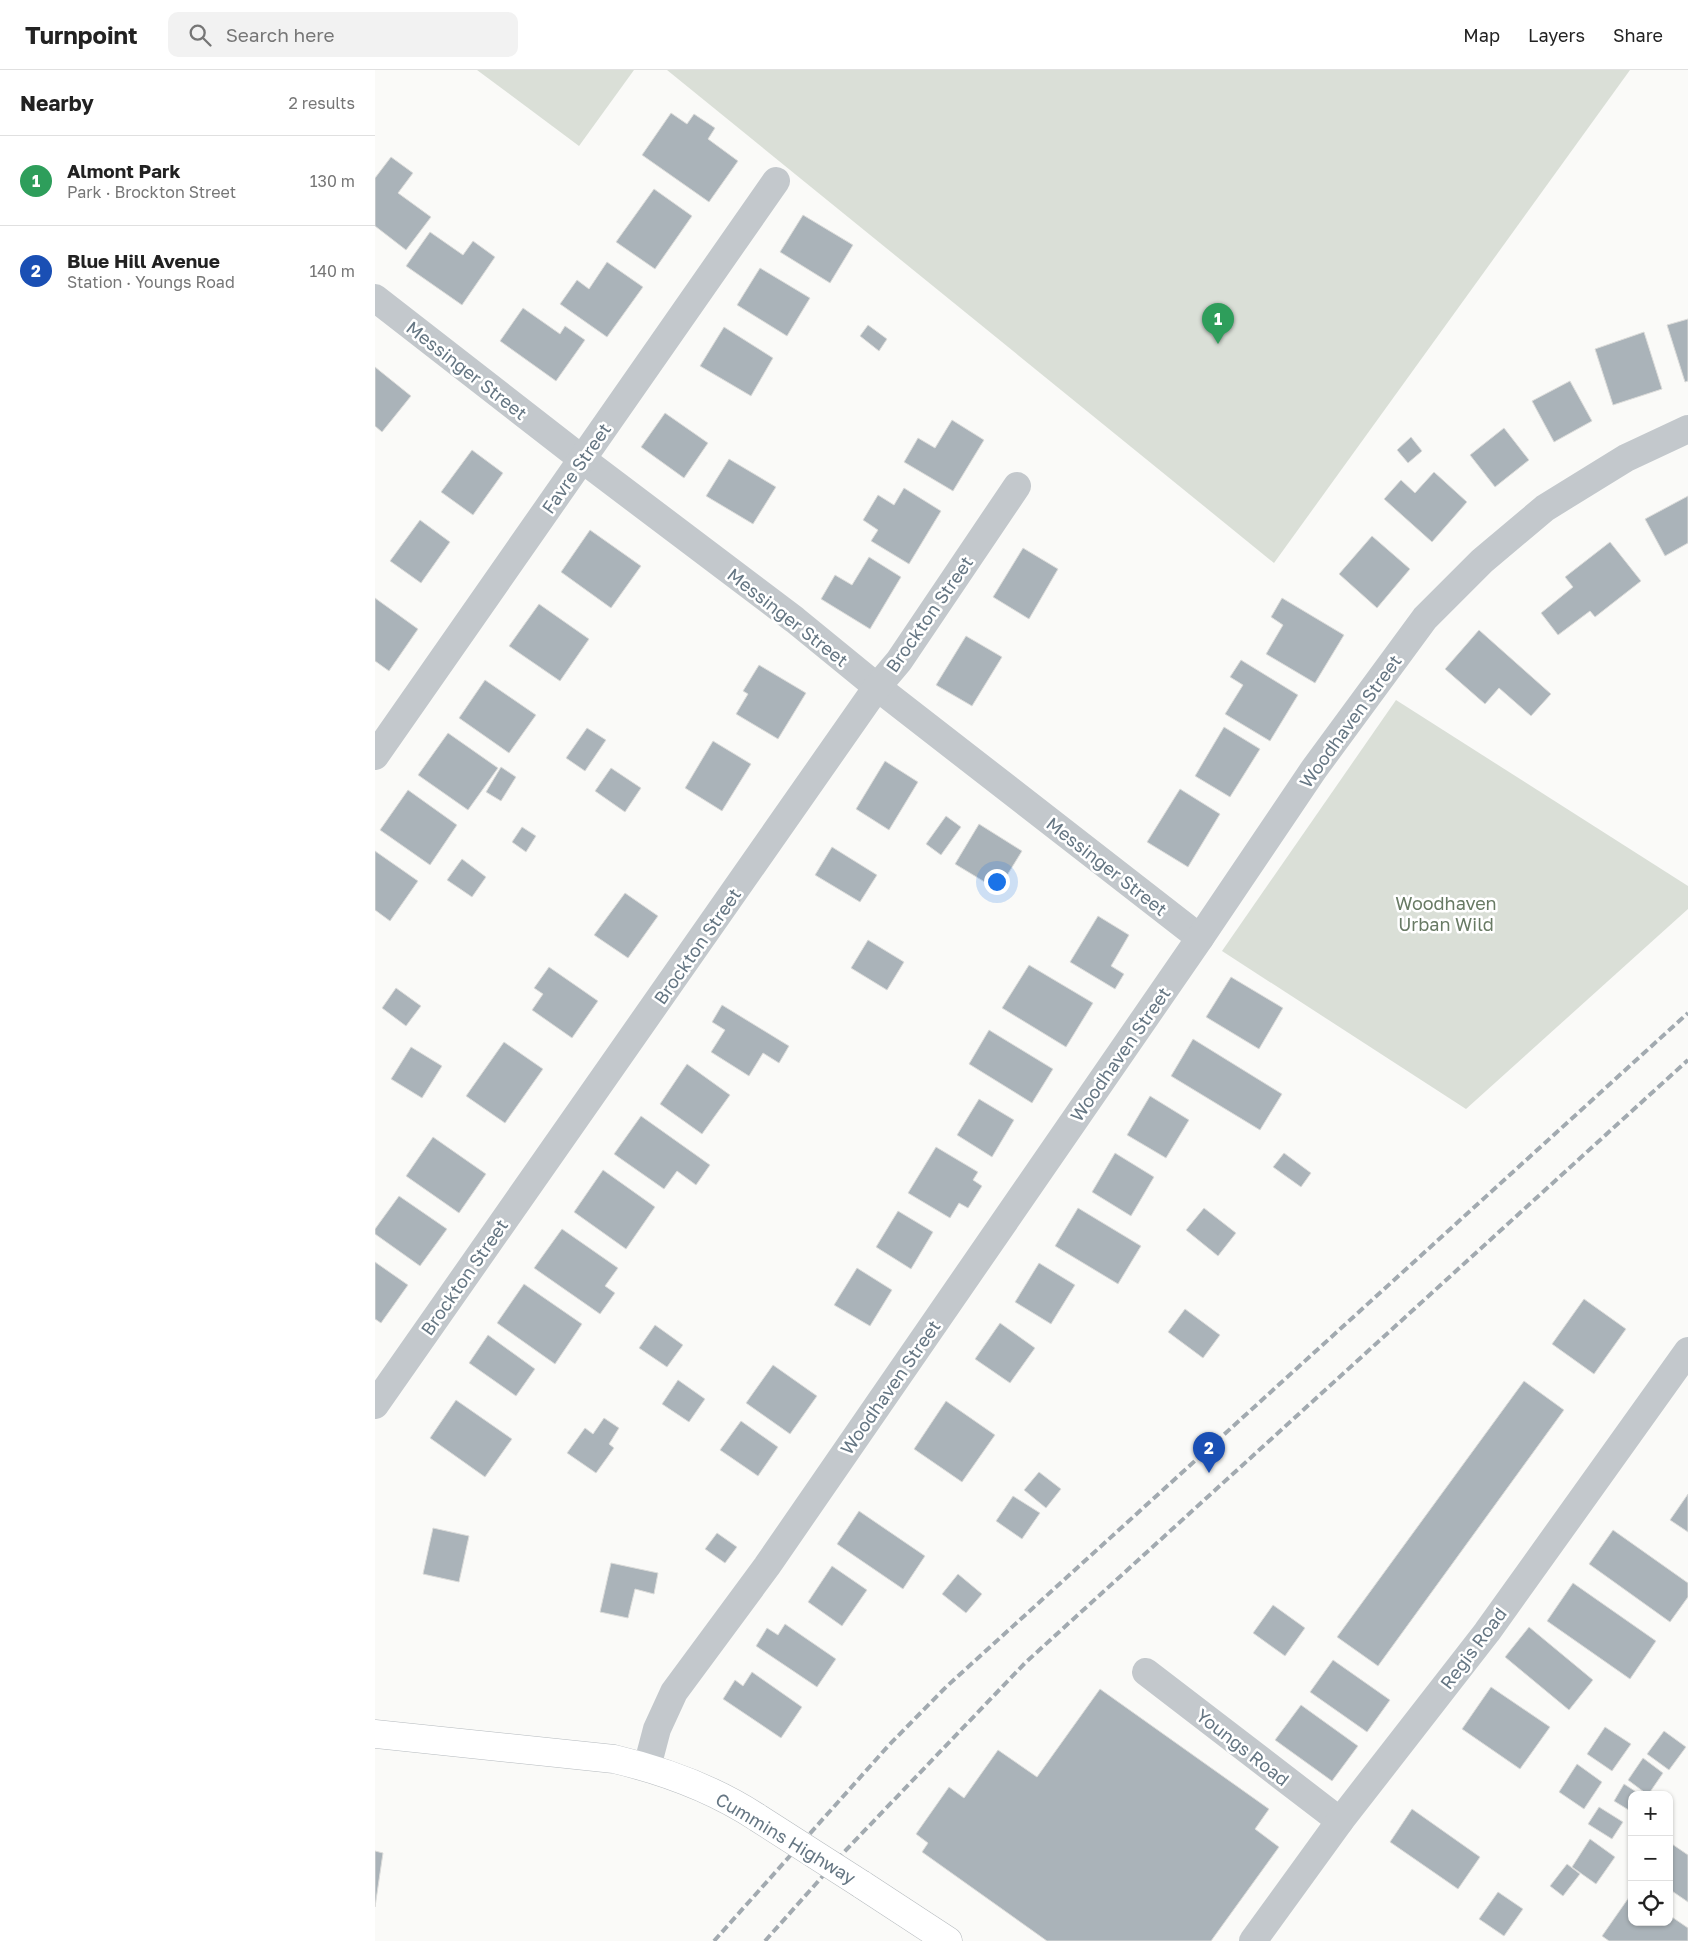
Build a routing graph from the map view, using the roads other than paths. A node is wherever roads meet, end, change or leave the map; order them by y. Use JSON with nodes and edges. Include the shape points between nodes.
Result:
{"nodes":[{"id":1,"x":776,"y":181,"type":"dead end"},
{"id":2,"x":375,"y":298,"type":"edge"},
{"id":3,"x":1688,"y":428,"type":"edge"},
{"id":4,"x":582,"y":459,"type":"junction"},
{"id":5,"x":1017,"y":486,"type":"dead end"},
{"id":6,"x":877,"y":687,"type":"junction"},
{"id":7,"x":375,"y":756,"type":"edge"},
{"id":8,"x":1200,"y":938,"type":"junction"},
{"id":9,"x":1688,"y":1351,"type":"edge"},
{"id":10,"x":375,"y":1405,"type":"edge"},
{"id":11,"x":1146,"y":1672,"type":"dead end"},
{"id":12,"x":375,"y":1734,"type":"edge"},
{"id":13,"x":647,"y":1767,"type":"junction"},
{"id":14,"x":1340,"y":1821,"type":"junction"},
{"id":15,"x":948,"y":1941,"type":"edge"},
{"id":16,"x":1253,"y":1941,"type":"edge"}],
"edges":[{"from":1,"to":4,"type":"street","name":"Favre Street"},
{"from":2,"to":4,"type":"street","name":"Messinger Street"},
{"from":3,"to":8,"type":"street","name":"Woodhaven Street","via":[[1626,458],[1545,508],[1482,561],[1425,618],[1314,769]]},
{"from":4,"to":6,"type":"street","name":"Messinger Street","via":[[795,620]]},
{"from":4,"to":7,"type":"street","name":"Favre Street"},
{"from":5,"to":6,"type":"street","name":"Brockton Street","via":[[899,661]]},
{"from":6,"to":8,"type":"street","name":"Messinger Street"},
{"from":6,"to":10,"type":"street","name":"Brockton Street"},
{"from":8,"to":13,"type":"street","name":"Woodhaven Street","via":[[767,1566],[674,1692],[657,1729]]},
{"from":9,"to":14,"type":"street","name":"Regis Road","via":[[1487,1632]]},
{"from":11,"to":14,"type":"street","name":"Youngs Road"},
{"from":12,"to":13,"type":"main road","name":"Cummins Highway","via":[[584,1755]]},
{"from":13,"to":15,"type":"main road","name":"Cummins Highway","bridge":true,"via":[[678,1777],[744,1808]]},
{"from":14,"to":16,"type":"street","name":"Regis Road"}]}
